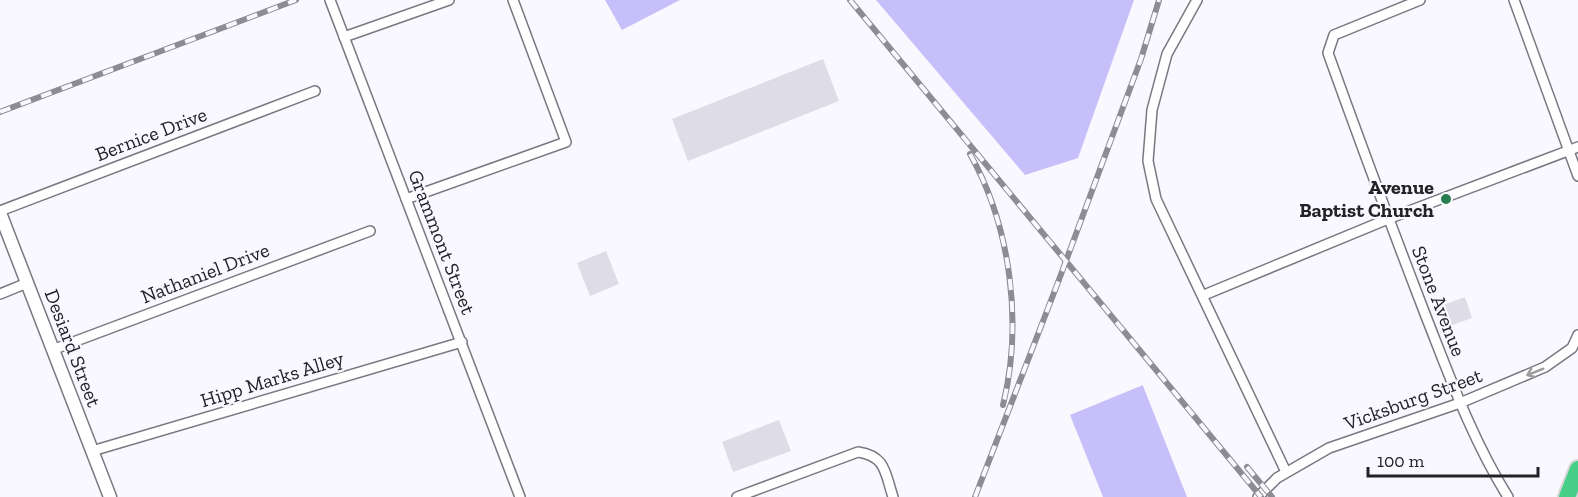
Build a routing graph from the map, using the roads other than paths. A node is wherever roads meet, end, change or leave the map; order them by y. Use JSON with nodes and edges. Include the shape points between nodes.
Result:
{"nodes":[{"id":1,"x":330,"y":0,"type":"edge"},
{"id":2,"x":449,"y":0,"type":"edge"},
{"id":3,"x":513,"y":0,"type":"edge"},
{"id":4,"x":1197,"y":0,"type":"edge"},
{"id":5,"x":1420,"y":0,"type":"edge"},
{"id":6,"x":1514,"y":0,"type":"edge"},
{"id":7,"x":344,"y":37,"type":"junction"},
{"id":8,"x":315,"y":91,"type":"dead end"},
{"id":9,"x":1574,"y":149,"type":"edge"},
{"id":10,"x":1578,"y":176,"type":"edge"},
{"id":11,"x":406,"y":199,"type":"junction"},
{"id":12,"x":0,"y":212,"type":"edge"},
{"id":13,"x":1388,"y":219,"type":"junction"},
{"id":14,"x":370,"y":231,"type":"dead end"},
{"id":15,"x":27,"y":283,"type":"junction"},
{"id":16,"x":0,"y":294,"type":"edge"},
{"id":17,"x":1204,"y":295,"type":"junction"},
{"id":18,"x":1578,"y":334,"type":"edge"},
{"id":19,"x":462,"y":342,"type":"junction"},
{"id":20,"x":52,"y":350,"type":"junction"},
{"id":21,"x":1460,"y":403,"type":"junction"},
{"id":22,"x":92,"y":451,"type":"junction"},
{"id":23,"x":1578,"y":469,"type":"edge"},
{"id":24,"x":1286,"y":472,"type":"junction"},
{"id":25,"x":1568,"y":494,"type":"edge"},
{"id":26,"x":110,"y":497,"type":"edge"},
{"id":27,"x":520,"y":497,"type":"edge"},
{"id":28,"x":737,"y":497,"type":"edge"},
{"id":29,"x":893,"y":497,"type":"edge"},
{"id":30,"x":1258,"y":497,"type":"edge"},
{"id":31,"x":1508,"y":497,"type":"edge"}],
"edges":[{"from":1,"to":7,"type":"street","name":"Grammont Street"},
{"from":2,"to":7,"type":"street"},
{"from":3,"to":11,"type":"street","via":[[566,142]]},
{"from":4,"to":17,"type":"street","via":[[1167,54],[1152,110],[1148,161],[1156,199]]},
{"from":5,"to":13,"type":"street","name":"Stone Avenue","via":[[1334,35],[1329,44],[1328,53]]},
{"from":6,"to":9,"type":"street"},
{"from":7,"to":11,"type":"street","name":"Grammont Street"},
{"from":8,"to":12,"type":"street","name":"Bernice Drive"},
{"from":9,"to":10,"type":"street"},
{"from":9,"to":13,"type":"street"},
{"from":11,"to":19,"type":"street","name":"Grammont Street"},
{"from":12,"to":15,"type":"street","name":"Desiard Street"},
{"from":13,"to":17,"type":"street"},
{"from":13,"to":21,"type":"street","name":"Stone Avenue"},
{"from":14,"to":20,"type":"street","name":"Nathaniel Drive"},
{"from":15,"to":16,"type":"street"},
{"from":15,"to":20,"type":"street","name":"Desiard Street"},
{"from":17,"to":24,"type":"street"},
{"from":18,"to":21,"type":"street","name":"Vicksburg Street","one_way":true,"via":[[1572,348],[1545,368]]},
{"from":19,"to":22,"type":"street","name":"Hipp Marks Alley"},
{"from":19,"to":27,"type":"street","name":"Grammont Street"},
{"from":20,"to":22,"type":"street","name":"Desiard Street"},
{"from":21,"to":24,"type":"street","name":"Vicksburg Street","via":[[1329,448]]},
{"from":21,"to":31,"type":"street","name":"Stone Avenue","via":[[1486,461]]},
{"from":22,"to":26,"type":"street","name":"Desiard Street"},
{"from":23,"to":25,"type":"highway"},
{"from":24,"to":30,"type":"street","name":"Vicksburg Street"},
{"from":28,"to":29,"type":"street","via":[[858,452],[873,454],[881,461]]}]}
